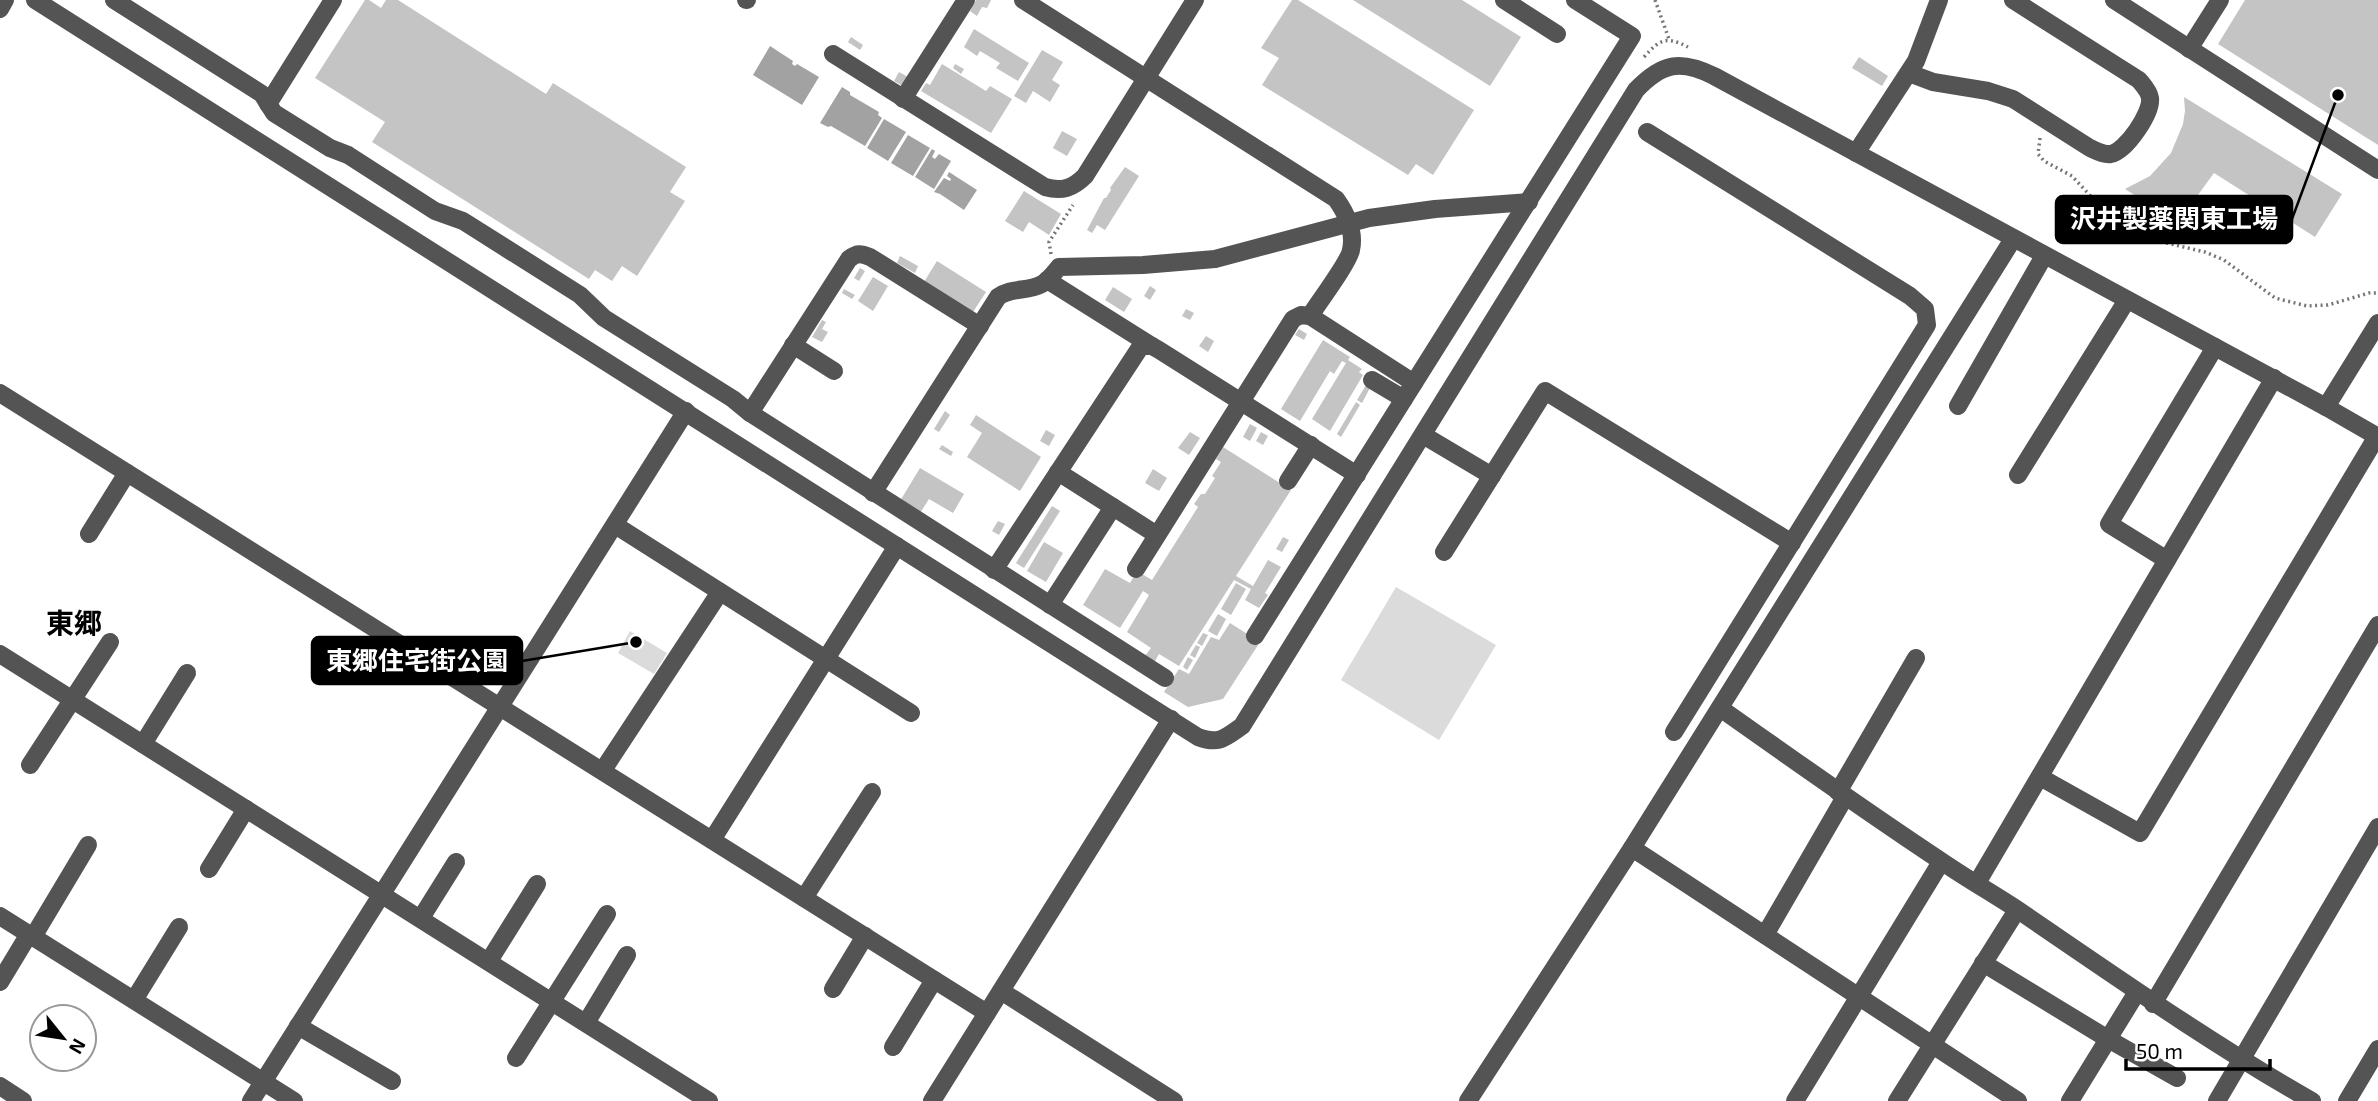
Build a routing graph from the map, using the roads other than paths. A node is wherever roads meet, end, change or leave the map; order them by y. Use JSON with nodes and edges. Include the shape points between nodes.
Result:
{"nodes":[{"id":1,"x":5,"y":0,"type":"edge"},
{"id":2,"x":35,"y":0,"type":"edge"},
{"id":3,"x":114,"y":0,"type":"edge"},
{"id":4,"x":333,"y":0,"type":"edge"},
{"id":5,"x":966,"y":0,"type":"edge"},
{"id":6,"x":1023,"y":0,"type":"edge"},
{"id":7,"x":1195,"y":0,"type":"edge"},
{"id":8,"x":1504,"y":0,"type":"edge"},
{"id":9,"x":1575,"y":0,"type":"edge"},
{"id":10,"x":1939,"y":0,"type":"edge"},
{"id":11,"x":2013,"y":0,"type":"edge"},
{"id":12,"x":2114,"y":0,"type":"edge"},
{"id":13,"x":2220,"y":0,"type":"edge"},
{"id":14,"x":0,"y":9,"type":"edge"},
{"id":15,"x":1557,"y":34,"type":"dead end"},
{"id":16,"x":2189,"y":49,"type":"junction"},
{"id":17,"x":833,"y":54,"type":"dead end"},
{"id":18,"x":1909,"y":73,"type":"junction"},
{"id":19,"x":1144,"y":79,"type":"junction"},
{"id":20,"x":903,"y":99,"type":"junction"},
{"id":21,"x":268,"y":104,"type":"junction"},
{"id":22,"x":1647,"y":132,"type":"dead end"},
{"id":23,"x":1856,"y":153,"type":"junction"},
{"id":24,"x":2378,"y":170,"type":"edge"},
{"id":25,"x":1530,"y":202,"type":"junction"},
{"id":26,"x":1349,"y":222,"type":"junction"},
{"id":27,"x":2013,"y":239,"type":"junction"},
{"id":28,"x":2044,"y":256,"type":"junction"},
{"id":29,"x":1050,"y":277,"type":"junction"},
{"id":30,"x":2127,"y":300,"type":"junction"},
{"id":31,"x":1310,"y":316,"type":"junction"},
{"id":32,"x":2378,"y":323,"type":"edge"},
{"id":33,"x":980,"y":326,"type":"junction"},
{"id":34,"x":793,"y":345,"type":"junction"},
{"id":35,"x":1152,"y":346,"type":"junction"},
{"id":36,"x":2215,"y":347,"type":"junction"},
{"id":37,"x":834,"y":371,"type":"dead end"},
{"id":38,"x":2274,"y":378,"type":"junction"},
{"id":39,"x":1372,"y":380,"type":"dead end"},
{"id":40,"x":1414,"y":383,"type":"junction"},
{"id":41,"x":0,"y":393,"type":"edge"},
{"id":42,"x":1242,"y":400,"type":"junction"},
{"id":43,"x":1404,"y":400,"type":"junction"},
{"id":44,"x":1958,"y":406,"type":"dead end"},
{"id":45,"x":2326,"y":407,"type":"junction"},
{"id":46,"x":685,"y":411,"type":"junction"},
{"id":47,"x":750,"y":414,"type":"junction"},
{"id":48,"x":1423,"y":435,"type":"junction"},
{"id":49,"x":2377,"y":436,"type":"edge"},
{"id":50,"x":1311,"y":445,"type":"junction"},
{"id":51,"x":1058,"y":472,"type":"junction"},
{"id":52,"x":127,"y":473,"type":"junction"},
{"id":53,"x":1357,"y":475,"type":"junction"},
{"id":54,"x":2018,"y":475,"type":"dead end"},
{"id":55,"x":1492,"y":476,"type":"junction"},
{"id":56,"x":1288,"y":481,"type":"dead end"},
{"id":57,"x":873,"y":493,"type":"junction"},
{"id":58,"x":1113,"y":507,"type":"junction"},
{"id":59,"x":615,"y":525,"type":"junction"},
{"id":60,"x":89,"y":534,"type":"dead end"},
{"id":61,"x":1157,"y":535,"type":"junction"},
{"id":62,"x":1792,"y":543,"type":"junction"},
{"id":63,"x":897,"y":546,"type":"junction"},
{"id":64,"x":1444,"y":552,"type":"dead end"},
{"id":65,"x":2167,"y":560,"type":"junction"},
{"id":66,"x":1136,"y":569,"type":"dead end"},
{"id":67,"x":994,"y":570,"type":"junction"},
{"id":68,"x":720,"y":592,"type":"junction"},
{"id":69,"x":1051,"y":605,"type":"junction"},
{"id":70,"x":2378,"y":625,"type":"edge"},
{"id":71,"x":1255,"y":636,"type":"dead end"},
{"id":72,"x":110,"y":642,"type":"dead end"},
{"id":73,"x":0,"y":654,"type":"edge"},
{"id":74,"x":1916,"y":658,"type":"dead end"},
{"id":75,"x":826,"y":659,"type":"junction"},
{"id":76,"x":187,"y":673,"type":"dead end"},
{"id":77,"x":1165,"y":678,"type":"dead end"},
{"id":78,"x":72,"y":700,"type":"junction"},
{"id":79,"x":502,"y":707,"type":"junction"},
{"id":80,"x":1720,"y":708,"type":"junction"},
{"id":81,"x":911,"y":713,"type":"dead end"},
{"id":82,"x":1171,"y":719,"type":"junction"},
{"id":83,"x":1674,"y":732,"type":"dead end"},
{"id":84,"x":143,"y":744,"type":"junction"},
{"id":85,"x":30,"y":765,"type":"dead end"},
{"id":86,"x":603,"y":770,"type":"junction"},
{"id":87,"x":2040,"y":777,"type":"junction"},
{"id":88,"x":873,"y":792,"type":"dead end"},
{"id":89,"x":1842,"y":794,"type":"junction"},
{"id":90,"x":246,"y":809,"type":"junction"},
{"id":91,"x":2378,"y":827,"type":"edge"},
{"id":92,"x":712,"y":839,"type":"junction"},
{"id":93,"x":88,"y":845,"type":"dead end"},
{"id":94,"x":1632,"y":848,"type":"junction"},
{"id":95,"x":456,"y":862,"type":"dead end"},
{"id":96,"x":1941,"y":862,"type":"junction"},
{"id":97,"x":209,"y":869,"type":"dead end"},
{"id":98,"x":1977,"y":883,"type":"junction"},
{"id":99,"x":537,"y":884,"type":"dead end"},
{"id":100,"x":380,"y":895,"type":"junction"},
{"id":101,"x":804,"y":898,"type":"junction"},
{"id":102,"x":2017,"y":909,"type":"junction"},
{"id":103,"x":607,"y":914,"type":"dead end"},
{"id":104,"x":0,"y":916,"type":"edge"},
{"id":105,"x":421,"y":918,"type":"junction"},
{"id":106,"x":179,"y":927,"type":"dead end"},
{"id":107,"x":31,"y":935,"type":"junction"},
{"id":108,"x":865,"y":936,"type":"junction"},
{"id":109,"x":1765,"y":936,"type":"junction"},
{"id":110,"x":627,"y":955,"type":"dead end"},
{"id":111,"x":489,"y":961,"type":"junction"},
{"id":112,"x":1983,"y":963,"type":"junction"},
{"id":113,"x":934,"y":980,"type":"junction"},
{"id":114,"x":0,"y":982,"type":"edge"},
{"id":115,"x":834,"y":989,"type":"dead end"},
{"id":116,"x":1001,"y":991,"type":"junction"},
{"id":117,"x":2137,"y":992,"type":"junction"},
{"id":118,"x":1859,"y":997,"type":"junction"},
{"id":119,"x":134,"y":1000,"type":"junction"},
{"id":120,"x":552,"y":1001,"type":"junction"},
{"id":121,"x":2154,"y":1004,"type":"junction"},
{"id":122,"x":987,"y":1013,"type":"junction"},
{"id":123,"x":586,"y":1023,"type":"junction"},
{"id":124,"x":298,"y":1026,"type":"junction"},
{"id":125,"x":2108,"y":1039,"type":"junction"},
{"id":126,"x":1932,"y":1045,"type":"junction"},
{"id":127,"x":893,"y":1047,"type":"dead end"},
{"id":128,"x":2378,"y":1049,"type":"edge"},
{"id":129,"x":516,"y":1058,"type":"dead end"},
{"id":130,"x":2242,"y":1061,"type":"junction"},
{"id":131,"x":2177,"y":1078,"type":"dead end"},
{"id":132,"x":263,"y":1081,"type":"junction"},
{"id":133,"x":392,"y":1081,"type":"dead end"},
{"id":134,"x":251,"y":1101,"type":"edge"},
{"id":135,"x":294,"y":1101,"type":"edge"},
{"id":136,"x":709,"y":1101,"type":"edge"},
{"id":137,"x":932,"y":1101,"type":"edge"},
{"id":138,"x":1174,"y":1101,"type":"edge"},
{"id":139,"x":1468,"y":1101,"type":"edge"},
{"id":140,"x":1795,"y":1101,"type":"edge"},
{"id":141,"x":1897,"y":1101,"type":"edge"},
{"id":142,"x":2018,"y":1101,"type":"edge"},
{"id":143,"x":2070,"y":1101,"type":"edge"},
{"id":144,"x":2217,"y":1101,"type":"edge"},
{"id":145,"x":2312,"y":1101,"type":"edge"},
{"id":146,"x":2347,"y":1101,"type":"edge"}],
"edges":[{"from":1,"to":14,"type":"street"},
{"from":2,"to":46,"type":"street"},
{"from":3,"to":21,"type":"street","via":[[262,94]]},
{"from":4,"to":21,"type":"street"},
{"from":5,"to":20,"type":"street"},
{"from":6,"to":19,"type":"street"},
{"from":7,"to":19,"type":"street"},
{"from":8,"to":15,"type":"street"},
{"from":9,"to":25,"type":"street","via":[[1632,36]]},
{"from":10,"to":18,"type":"street"},
{"from":11,"to":18,"type":"street","via":[[2139,80],[2150,98],[2149,111],[2123,148],[2103,154],[2013,99]]},
{"from":12,"to":16,"type":"street"},
{"from":13,"to":16,"type":"street"},
{"from":16,"to":24,"type":"street"},
{"from":17,"to":20,"type":"street"},
{"from":18,"to":23,"type":"street"},
{"from":19,"to":20,"type":"street","via":[[1084,176],[1077,184],[1057,191]]},
{"from":19,"to":26,"type":"street","via":[[1336,199]]},
{"from":21,"to":47,"type":"street","via":[[274,113],[330,148],[435,211],[463,221],[580,295],[604,318]]},
{"from":22,"to":62,"type":"street","via":[[1926,309],[1927,325]]},
{"from":23,"to":27,"type":"street"},
{"from":23,"to":48,"type":"street","via":[[1697,67],[1681,64],[1650,75],[1636,90]]},
{"from":25,"to":26,"type":"street"},
{"from":25,"to":40,"type":"street"},
{"from":26,"to":29,"type":"street","via":[[1214,259],[1059,267]]},
{"from":26,"to":31,"type":"street","via":[[1351,252]]},
{"from":27,"to":28,"type":"street"},
{"from":27,"to":80,"type":"street"},
{"from":28,"to":30,"type":"street"},
{"from":28,"to":44,"type":"street"},
{"from":29,"to":33,"type":"street","via":[[1035,287],[1005,292]]},
{"from":29,"to":35,"type":"street"},
{"from":30,"to":36,"type":"street"},
{"from":30,"to":54,"type":"street"},
{"from":31,"to":40,"type":"street"},
{"from":31,"to":42,"type":"street","via":[[1293,319]]},
{"from":32,"to":45,"type":"street"},
{"from":33,"to":34,"type":"street","via":[[862,253],[849,260]]},
{"from":33,"to":57,"type":"street"},
{"from":34,"to":37,"type":"street"},
{"from":34,"to":47,"type":"street"},
{"from":35,"to":42,"type":"street"},
{"from":35,"to":51,"type":"street","via":[[1141,346],[1134,354]]},
{"from":36,"to":38,"type":"street"},
{"from":36,"to":65,"type":"street","via":[[2109,524]]},
{"from":38,"to":45,"type":"street"},
{"from":38,"to":65,"type":"street"},
{"from":39,"to":43,"type":"street"},
{"from":40,"to":43,"type":"street"},
{"from":41,"to":52,"type":"street"},
{"from":42,"to":50,"type":"street"},
{"from":42,"to":61,"type":"street"},
{"from":43,"to":53,"type":"street"},
{"from":45,"to":49,"type":"street"},
{"from":46,"to":59,"type":"street"},
{"from":46,"to":63,"type":"street"},
{"from":47,"to":57,"type":"street"},
{"from":48,"to":55,"type":"street"},
{"from":48,"to":82,"type":"street","via":[[1242,726],[1212,742]]},
{"from":49,"to":87,"type":"street","via":[[2140,833]]},
{"from":50,"to":53,"type":"street"},
{"from":50,"to":56,"type":"street"},
{"from":51,"to":58,"type":"street"},
{"from":51,"to":67,"type":"street"},
{"from":52,"to":60,"type":"street"},
{"from":52,"to":79,"type":"street"},
{"from":53,"to":71,"type":"street"},
{"from":55,"to":62,"type":"street","via":[[1545,391]]},
{"from":55,"to":64,"type":"street"},
{"from":57,"to":67,"type":"street"},
{"from":58,"to":61,"type":"street"},
{"from":58,"to":69,"type":"street"},
{"from":59,"to":68,"type":"street"},
{"from":59,"to":79,"type":"street"},
{"from":61,"to":66,"type":"street"},
{"from":62,"to":83,"type":"street"},
{"from":63,"to":75,"type":"street"},
{"from":63,"to":82,"type":"street"},
{"from":65,"to":87,"type":"street"},
{"from":67,"to":69,"type":"street"},
{"from":68,"to":75,"type":"street"},
{"from":68,"to":86,"type":"street"},
{"from":69,"to":77,"type":"street"},
{"from":70,"to":121,"type":"street"},
{"from":72,"to":78,"type":"street"},
{"from":73,"to":78,"type":"street"},
{"from":74,"to":89,"type":"street"},
{"from":75,"to":81,"type":"street"},
{"from":75,"to":92,"type":"street"},
{"from":76,"to":84,"type":"street"},
{"from":78,"to":84,"type":"street"},
{"from":78,"to":85,"type":"street"},
{"from":79,"to":86,"type":"street"},
{"from":79,"to":100,"type":"street"},
{"from":80,"to":89,"type":"street"},
{"from":80,"to":94,"type":"street"},
{"from":82,"to":116,"type":"street"},
{"from":84,"to":90,"type":"street"},
{"from":86,"to":92,"type":"street"},
{"from":87,"to":98,"type":"street"},
{"from":88,"to":101,"type":"street"},
{"from":89,"to":96,"type":"street"},
{"from":89,"to":109,"type":"street"},
{"from":90,"to":97,"type":"street"},
{"from":90,"to":100,"type":"street"},
{"from":91,"to":130,"type":"street"},
{"from":92,"to":101,"type":"street"},
{"from":93,"to":107,"type":"street"},
{"from":94,"to":109,"type":"street"},
{"from":94,"to":139,"type":"street"},
{"from":95,"to":105,"type":"street"},
{"from":96,"to":98,"type":"street"},
{"from":96,"to":118,"type":"street"},
{"from":98,"to":102,"type":"street"},
{"from":99,"to":111,"type":"street"},
{"from":100,"to":105,"type":"street"},
{"from":100,"to":124,"type":"street"},
{"from":101,"to":108,"type":"street"},
{"from":102,"to":112,"type":"street"},
{"from":102,"to":117,"type":"street"},
{"from":103,"to":120,"type":"street"},
{"from":104,"to":107,"type":"street"},
{"from":105,"to":111,"type":"street"},
{"from":106,"to":119,"type":"street"},
{"from":107,"to":114,"type":"street"},
{"from":107,"to":119,"type":"street"},
{"from":108,"to":113,"type":"street"},
{"from":108,"to":115,"type":"street"},
{"from":109,"to":118,"type":"street"},
{"from":110,"to":123,"type":"street"},
{"from":111,"to":120,"type":"street"},
{"from":112,"to":125,"type":"street"},
{"from":112,"to":126,"type":"street"},
{"from":113,"to":122,"type":"street"},
{"from":113,"to":127,"type":"street"},
{"from":116,"to":122,"type":"street"},
{"from":116,"to":138,"type":"street"},
{"from":117,"to":121,"type":"street"},
{"from":117,"to":125,"type":"street"},
{"from":118,"to":126,"type":"street"},
{"from":118,"to":140,"type":"street"},
{"from":119,"to":132,"type":"street"},
{"from":120,"to":123,"type":"street"},
{"from":120,"to":129,"type":"street"},
{"from":121,"to":130,"type":"street"},
{"from":122,"to":137,"type":"street"},
{"from":123,"to":136,"type":"street"},
{"from":124,"to":132,"type":"street"},
{"from":124,"to":133,"type":"street"},
{"from":125,"to":131,"type":"street"},
{"from":125,"to":143,"type":"street"},
{"from":126,"to":141,"type":"street"},
{"from":126,"to":142,"type":"street"},
{"from":128,"to":146,"type":"street"},
{"from":130,"to":144,"type":"street"},
{"from":130,"to":145,"type":"street"},
{"from":132,"to":134,"type":"street"},
{"from":132,"to":135,"type":"street"}]}
